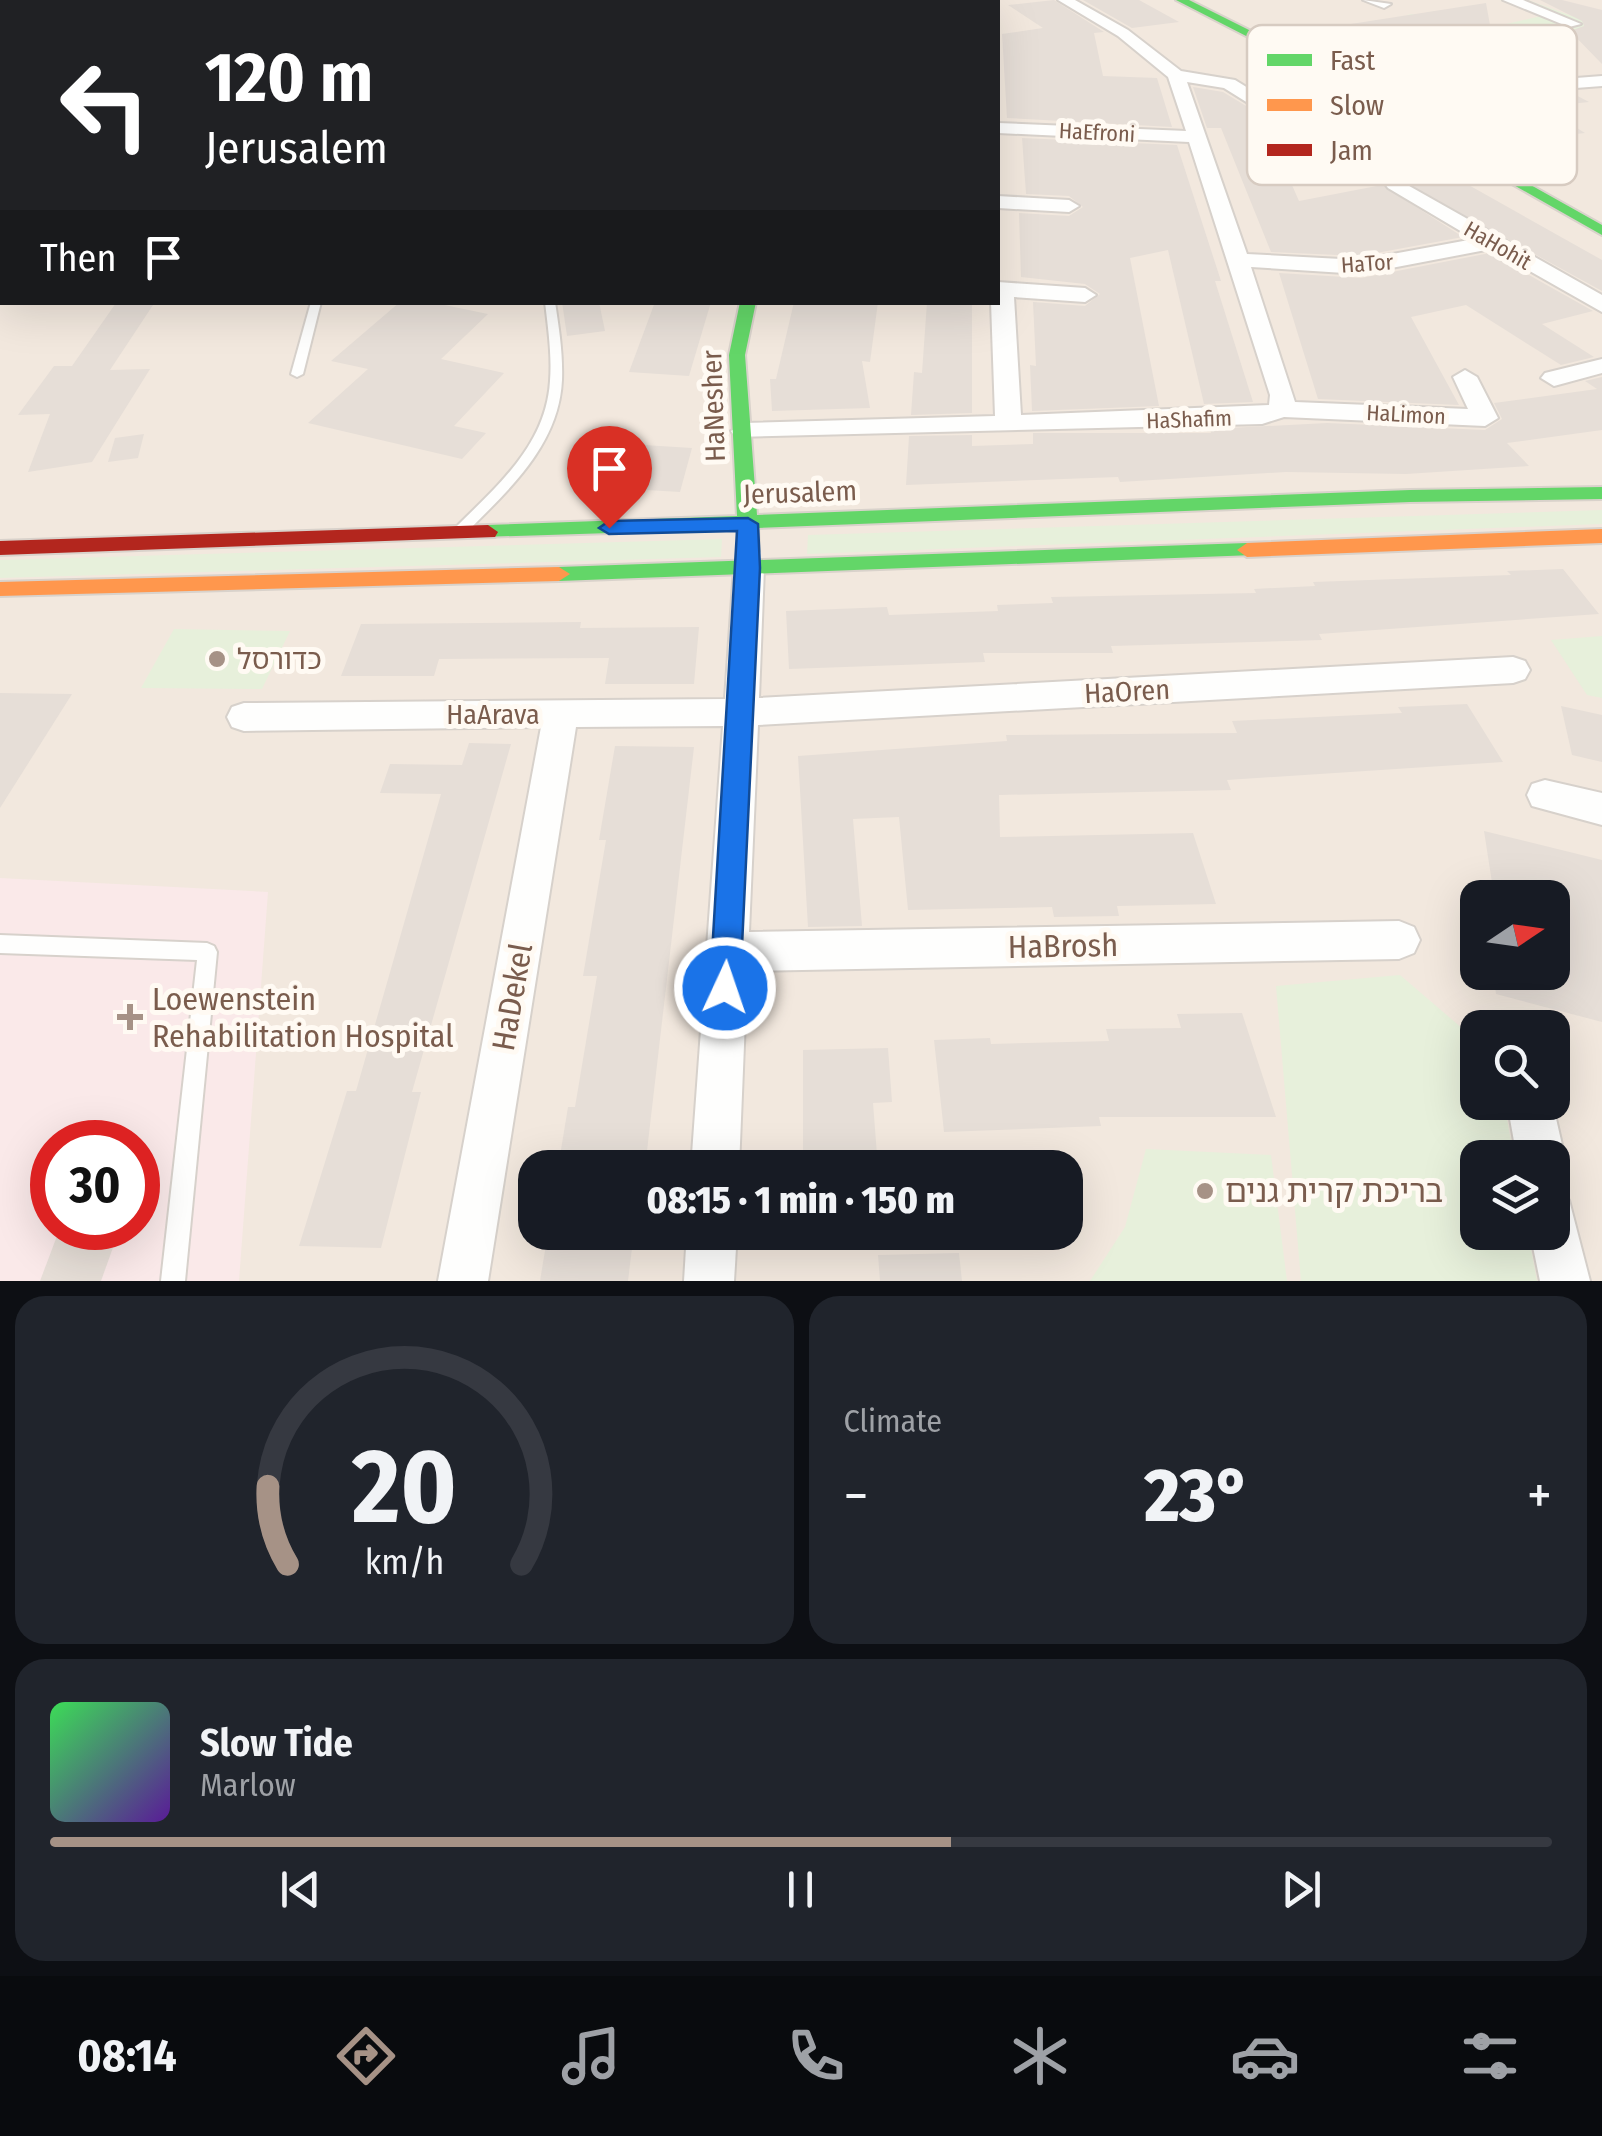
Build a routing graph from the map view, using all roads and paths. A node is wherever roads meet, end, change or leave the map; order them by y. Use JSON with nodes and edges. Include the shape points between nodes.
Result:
{"nodes":[{"id":1,"x":1064,"y":0,"type":"edge"},
{"id":2,"x":1181,"y":0,"type":"edge"},
{"id":3,"x":1203,"y":0,"type":"edge"},
{"id":4,"x":1510,"y":0,"type":"edge"},
{"id":5,"x":1253,"y":25,"type":"edge"},
{"id":6,"x":1571,"y":25,"type":"edge"},
{"id":7,"x":1247,"y":33,"type":"edge"},
{"id":8,"x":1176,"y":74,"type":"junction"},
{"id":9,"x":1602,"y":82,"type":"edge"},
{"id":10,"x":1577,"y":84,"type":"edge"},
{"id":11,"x":1247,"y":95,"type":"edge"},
{"id":12,"x":1000,"y":128,"type":"edge"},
{"id":13,"x":1197,"y":137,"type":"junction"},
{"id":14,"x":1397,"y":185,"type":"edge"},
{"id":15,"x":1521,"y":185,"type":"edge"},
{"id":16,"x":1550,"y":185,"type":"edge"},
{"id":17,"x":1000,"y":202,"type":"edge"},
{"id":18,"x":1069,"y":206,"type":"dead end"},
{"id":19,"x":1602,"y":215,"type":"edge"},
{"id":20,"x":1602,"y":231,"type":"edge"},
{"id":21,"x":1493,"y":242,"type":"junction"},
{"id":22,"x":1238,"y":260,"type":"junction"},
{"id":23,"x":1000,"y":289,"type":"edge"},
{"id":24,"x":1084,"y":295,"type":"dead end"},
{"id":25,"x":315,"y":305,"type":"edge"},
{"id":26,"x":550,"y":305,"type":"edge"},
{"id":27,"x":747,"y":305,"type":"edge"},
{"id":28,"x":1602,"y":305,"type":"edge"},
{"id":29,"x":1602,"y":366,"type":"edge"},
{"id":30,"x":297,"y":374,"type":"dead end"},
{"id":31,"x":1464,"y":376,"type":"dead end"},
{"id":32,"x":1554,"y":378,"type":"dead end"},
{"id":33,"x":1281,"y":408,"type":"junction"},
{"id":34,"x":1008,"y":425,"type":"junction"},
{"id":35,"x":744,"y":431,"type":"junction"},
{"id":36,"x":1602,"y":493,"type":"edge"},
{"id":37,"x":748,"y":524,"type":"junction"},
{"id":38,"x":460,"y":531,"type":"junction"},
{"id":39,"x":1602,"y":536,"type":"edge"},
{"id":40,"x":0,"y":548,"type":"edge"},
{"id":41,"x":749,"y":568,"type":"junction"},
{"id":42,"x":0,"y":589,"type":"edge"},
{"id":43,"x":1513,"y":670,"type":"dead end"},
{"id":44,"x":741,"y":712,"type":"junction"},
{"id":45,"x":561,"y":714,"type":"junction"},
{"id":46,"x":244,"y":716,"type":"dead end"},
{"id":47,"x":1545,"y":795,"type":"dead end"},
{"id":48,"x":1602,"y":809,"type":"edge"},
{"id":49,"x":1399,"y":940,"type":"dead end"},
{"id":50,"x":0,"y":944,"type":"edge"},
{"id":51,"x":727,"y":952,"type":"junction"},
{"id":52,"x":716,"y":1150,"type":"edge"},
{"id":53,"x":711,"y":1250,"type":"edge"},
{"id":54,"x":1559,"y":1250,"type":"edge"},
{"id":55,"x":172,"y":1281,"type":"edge"},
{"id":56,"x":463,"y":1281,"type":"edge"},
{"id":57,"x":709,"y":1281,"type":"edge"},
{"id":58,"x":1565,"y":1281,"type":"edge"}],
"edges":[{"from":1,"to":8,"type":"street"},
{"from":2,"to":7,"type":"main road"},
{"from":3,"to":5,"type":"main road"},
{"from":4,"to":6,"type":"street"},
{"from":8,"to":11,"type":"street","via":[[1229,84]]},
{"from":8,"to":13,"type":"street"},
{"from":9,"to":10,"type":"street"},
{"from":12,"to":13,"type":"street","name":"HaEfroni"},
{"from":13,"to":22,"type":"street"},
{"from":14,"to":21,"type":"street","name":"HaHohit"},
{"from":15,"to":20,"type":"main road"},
{"from":16,"to":19,"type":"main road"},
{"from":17,"to":18,"type":"street"},
{"from":21,"to":22,"type":"street","name":"HaTor","via":[[1360,268]]},
{"from":21,"to":28,"type":"street","name":"HaHohit"},
{"from":22,"to":33,"type":"street","via":[[1283,396]]},
{"from":23,"to":24,"type":"street"},
{"from":23,"to":34,"type":"street"},
{"from":25,"to":30,"type":"lane"},
{"from":26,"to":38,"type":"lane","via":[[559,392],[546,435]]},
{"from":27,"to":35,"type":"main road","name":"HaNesher","via":[[737,355]]},
{"from":29,"to":32,"type":"street"},
{"from":31,"to":33,"type":"street","name":"HaLimon","via":[[1485,418]]},
{"from":33,"to":34,"type":"street","name":"HaShafim","via":[[1262,416]]},
{"from":34,"to":35,"type":"street","name":"HaShafim"},
{"from":35,"to":37,"type":"main road","name":"HaNesher"},
{"from":36,"to":37,"type":"main road","name":"Jerusalem"},
{"from":37,"to":38,"type":"main road","name":"Jerusalem"},
{"from":37,"to":41,"type":"main road","name":"HaNesher"},
{"from":38,"to":40,"type":"main road","name":"Jerusalem"},
{"from":39,"to":41,"type":"main road"},
{"from":41,"to":42,"type":"main road"},
{"from":41,"to":44,"type":"street"},
{"from":43,"to":44,"type":"street","name":"HaOren"},
{"from":44,"to":45,"type":"street","name":"HaArava"},
{"from":44,"to":51,"type":"street"},
{"from":45,"to":46,"type":"street","name":"HaArava"},
{"from":45,"to":56,"type":"street","name":"HaDekel"},
{"from":47,"to":48,"type":"street"},
{"from":49,"to":51,"type":"street","name":"HaBrosh"},
{"from":50,"to":55,"type":"lane","via":[[206,952]]},
{"from":51,"to":52,"type":"street"},
{"from":53,"to":57,"type":"street"},
{"from":54,"to":58,"type":"street"}]}
